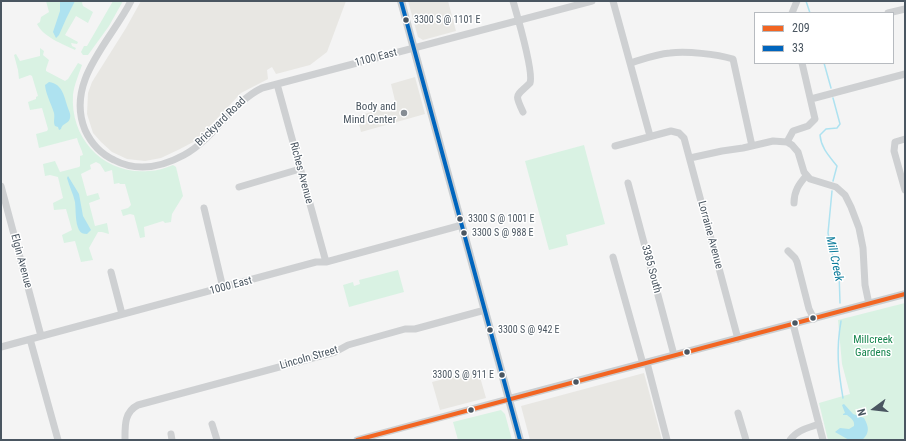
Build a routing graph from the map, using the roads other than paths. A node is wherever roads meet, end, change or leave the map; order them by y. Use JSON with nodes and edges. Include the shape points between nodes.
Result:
{"nodes":[{"id":1,"x":131,"y":1,"type":"edge"},
{"id":2,"x":401,"y":1,"type":"edge"},
{"id":3,"x":513,"y":1,"type":"edge"},
{"id":4,"x":592,"y":1,"type":"edge"},
{"id":5,"x":613,"y":1,"type":"edge"},
{"id":6,"x":797,"y":1,"type":"edge"},
{"id":7,"x":905,"y":9,"type":"edge"},
{"id":8,"x":792,"y":12,"type":"edge"},
{"id":9,"x":892,"y":12,"type":"edge"},
{"id":10,"x":518,"y":20,"type":"junction"},
{"id":11,"x":413,"y":48,"type":"junction"},
{"id":12,"x":630,"y":62,"type":"junction"},
{"id":13,"x":802,"y":64,"type":"edge"},
{"id":14,"x":905,"y":74,"type":"edge"},
{"id":15,"x":277,"y":84,"type":"junction"},
{"id":16,"x":811,"y":99,"type":"junction"},
{"id":17,"x":523,"y":112,"type":"dead end"},
{"id":18,"x":650,"y":136,"type":"junction"},
{"id":19,"x":905,"y":139,"type":"edge"},
{"id":20,"x":787,"y":142,"type":"junction"},
{"id":21,"x":615,"y":146,"type":"dead end"},
{"id":22,"x":752,"y":146,"type":"junction"},
{"id":23,"x":690,"y":158,"type":"junction"},
{"id":24,"x":300,"y":169,"type":"junction"},
{"id":25,"x":806,"y":176,"type":"junction"},
{"id":26,"x":628,"y":183,"type":"dead end"},
{"id":27,"x":1,"y":186,"type":"edge"},
{"id":28,"x":239,"y":187,"type":"dead end"},
{"id":29,"x":905,"y":190,"type":"edge"},
{"id":30,"x":794,"y":203,"type":"dead end"},
{"id":31,"x":204,"y":208,"type":"dead end"},
{"id":32,"x":462,"y":225,"type":"junction"},
{"id":33,"x":788,"y":251,"type":"dead end"},
{"id":34,"x":613,"y":257,"type":"dead end"},
{"id":35,"x":326,"y":262,"type":"junction"},
{"id":36,"x":111,"y":272,"type":"dead end"},
{"id":37,"x":223,"y":288,"type":"junction"},
{"id":38,"x":905,"y":294,"type":"edge"},
{"id":39,"x":869,"y":304,"type":"junction"},
{"id":40,"x":485,"y":310,"type":"junction"},
{"id":41,"x":122,"y":314,"type":"junction"},
{"id":42,"x":814,"y":319,"type":"junction"},
{"id":43,"x":792,"y":324,"type":"junction"},
{"id":44,"x":41,"y":336,"type":"junction"},
{"id":45,"x":30,"y":339,"type":"junction"},
{"id":46,"x":738,"y":339,"type":"junction"},
{"id":47,"x":1,"y":347,"type":"edge"},
{"id":48,"x":674,"y":355,"type":"junction"},
{"id":49,"x":645,"y":363,"type":"junction"},
{"id":50,"x":509,"y":399,"type":"junction"},
{"id":51,"x":738,"y":413,"type":"dead end"},
{"id":52,"x":212,"y":424,"type":"dead end"},
{"id":53,"x":819,"y":424,"type":"junction"},
{"id":54,"x":375,"y":438,"type":"edge"},
{"id":55,"x":58,"y":440,"type":"edge"},
{"id":56,"x":124,"y":440,"type":"edge"},
{"id":57,"x":217,"y":440,"type":"edge"},
{"id":58,"x":357,"y":440,"type":"edge"},
{"id":59,"x":520,"y":440,"type":"edge"},
{"id":60,"x":667,"y":440,"type":"edge"},
{"id":61,"x":746,"y":440,"type":"edge"},
{"id":62,"x":790,"y":440,"type":"edge"},
{"id":63,"x":823,"y":440,"type":"edge"}],
"edges":[{"from":1,"to":15,"type":"street","name":"Brickyard Road","via":[[90,68],[81,93],[80,112],[87,134],[98,149],[110,158],[126,165],[143,167],[159,165],[176,158],[205,140],[250,95]]},
{"from":2,"to":11,"type":"main road"},
{"from":3,"to":10,"type":"street"},
{"from":4,"to":10,"type":"street","name":"1100 East"},
{"from":5,"to":12,"type":"street"},
{"from":6,"to":8,"type":"street"},
{"from":7,"to":9,"type":"street"},
{"from":10,"to":11,"type":"street","name":"1100 East"},
{"from":10,"to":17,"type":"street","via":[[531,79],[518,95]]},
{"from":11,"to":15,"type":"street","name":"1100 East"},
{"from":11,"to":32,"type":"main road"},
{"from":12,"to":18,"type":"street"},
{"from":12,"to":22,"type":"street","via":[[674,53],[733,59]]},
{"from":13,"to":16,"type":"street"},
{"from":14,"to":16,"type":"street"},
{"from":15,"to":24,"type":"street","name":"Riches Avenue"},
{"from":16,"to":20,"type":"street","via":[[816,119],[808,126],[793,131]]},
{"from":18,"to":21,"type":"street"},
{"from":18,"to":23,"type":"street","name":"Lorraine Avenue","via":[[671,131],[678,133],[684,138]]},
{"from":19,"to":29,"type":"street","via":[[895,142],[894,151]]},
{"from":20,"to":22,"type":"street","via":[[773,141]]},
{"from":20,"to":25,"type":"street","via":[[798,152]]},
{"from":22,"to":23,"type":"street"},
{"from":23,"to":46,"type":"street","name":"Lorraine Avenue"},
{"from":24,"to":28,"type":"street"},
{"from":24,"to":35,"type":"street","name":"Riches Avenue"},
{"from":25,"to":30,"type":"street","via":[[796,188]]},
{"from":25,"to":39,"type":"street","via":[[836,187],[845,195],[851,207],[863,248]]},
{"from":26,"to":48,"type":"street","name":"3385 South"},
{"from":27,"to":44,"type":"street","name":"Elgin Avenue"},
{"from":31,"to":37,"type":"street"},
{"from":32,"to":35,"type":"street","name":"1000 East"},
{"from":32,"to":40,"type":"main road"},
{"from":33,"to":42,"type":"street","via":[[797,262]]},
{"from":34,"to":49,"type":"street"},
{"from":35,"to":37,"type":"street","name":"1000 East","via":[[316,262]]},
{"from":36,"to":41,"type":"street"},
{"from":37,"to":41,"type":"street","name":"1000 East"},
{"from":38,"to":39,"type":"main road"},
{"from":39,"to":42,"type":"main road"},
{"from":40,"to":50,"type":"main road"},
{"from":40,"to":56,"type":"street","name":"Lincoln Street","via":[[415,329],[405,329],[348,345],[335,352],[143,403],[133,407],[128,413]]},
{"from":41,"to":44,"type":"street","name":"1000 East"},
{"from":42,"to":43,"type":"main road"},
{"from":43,"to":46,"type":"main road"},
{"from":43,"to":53,"type":"street"},
{"from":44,"to":45,"type":"street","name":"1000 East"},
{"from":45,"to":47,"type":"street","name":"1000 East"},
{"from":45,"to":55,"type":"street"},
{"from":46,"to":48,"type":"main road"},
{"from":48,"to":49,"type":"main road"},
{"from":49,"to":50,"type":"main road"},
{"from":49,"to":60,"type":"street"},
{"from":50,"to":54,"type":"street"},
{"from":50,"to":59,"type":"main road"},
{"from":51,"to":61,"type":"street"},
{"from":52,"to":57,"type":"street"},
{"from":53,"to":62,"type":"street","via":[[801,430]]},
{"from":53,"to":63,"type":"street"},
{"from":54,"to":58,"type":"street"}]}
